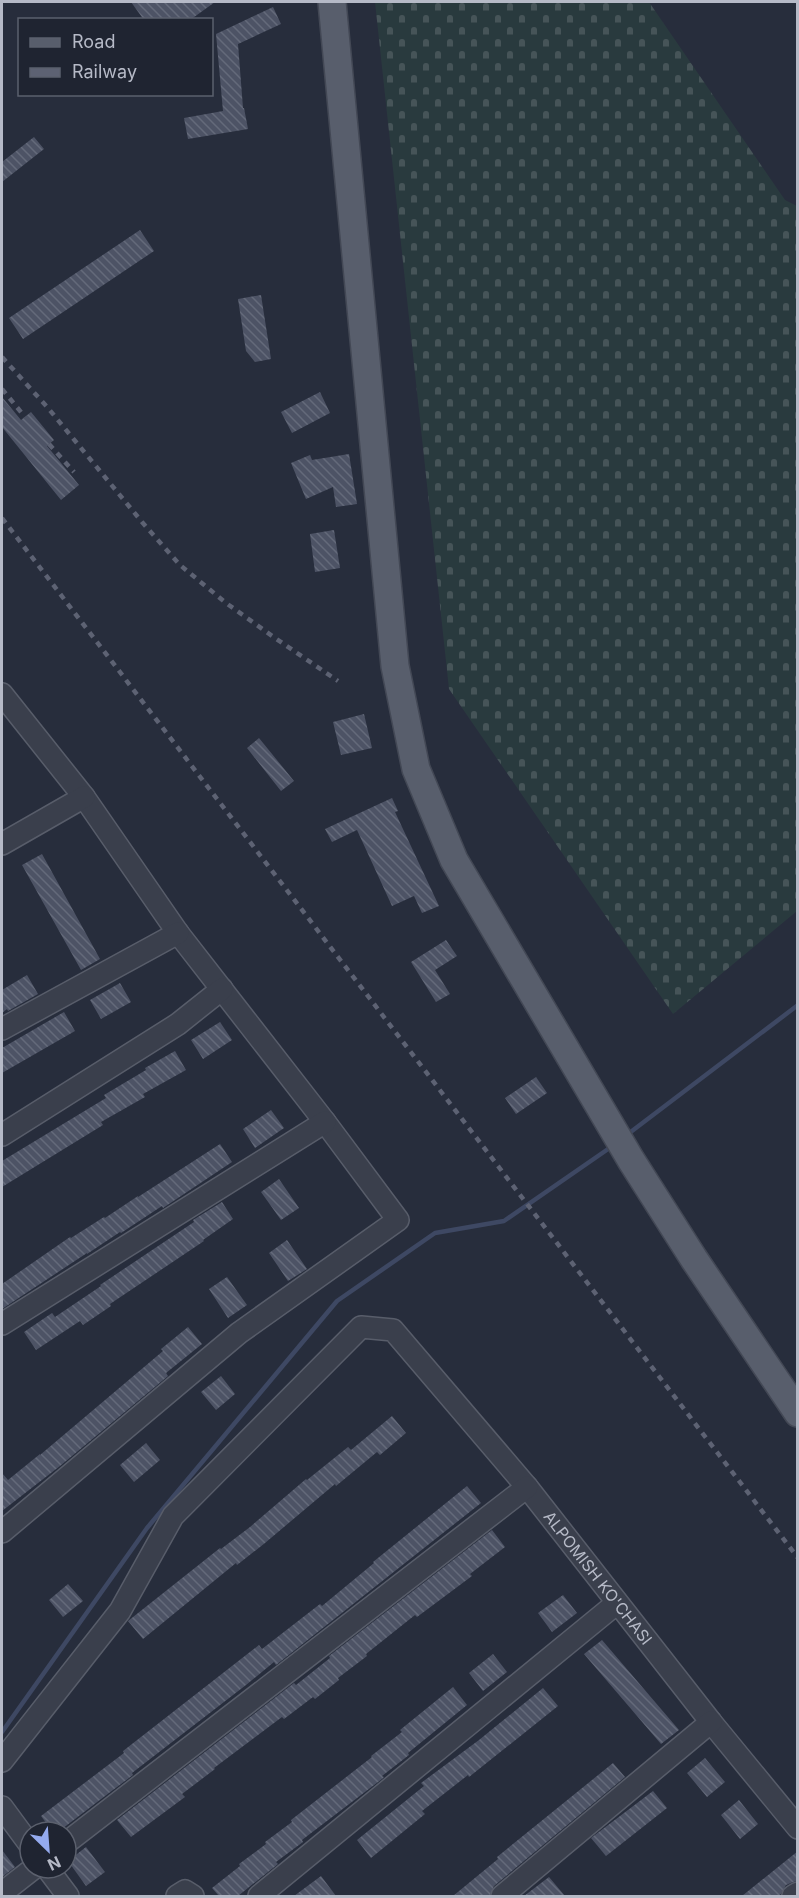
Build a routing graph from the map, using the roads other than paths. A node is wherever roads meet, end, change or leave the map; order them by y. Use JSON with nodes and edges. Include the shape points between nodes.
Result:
{"nodes":[{"id":1,"x":332,"y":2,"type":"edge"},
{"id":2,"x":2,"y":694,"type":"edge"},
{"id":3,"x":84,"y":797,"type":"junction"},
{"id":4,"x":2,"y":844,"type":"edge"},
{"id":5,"x":178,"y":933,"type":"junction"},
{"id":6,"x":222,"y":989,"type":"junction"},
{"id":7,"x":2,"y":1029,"type":"edge"},
{"id":8,"x":325,"y":1122,"type":"junction"},
{"id":9,"x":2,"y":1136,"type":"edge"},
{"id":10,"x":2,"y":1324,"type":"edge"},
{"id":11,"x":798,"y":1413,"type":"edge"},
{"id":12,"x":527,"y":1487,"type":"junction"},
{"id":13,"x":2,"y":1532,"type":"edge"},
{"id":14,"x":617,"y":1603,"type":"junction"},
{"id":15,"x":711,"y":1722,"type":"junction"},
{"id":16,"x":2,"y":1761,"type":"edge"},
{"id":17,"x":2,"y":1807,"type":"edge"},
{"id":18,"x":798,"y":1828,"type":"edge"},
{"id":19,"x":18,"y":1829,"type":"edge"},
{"id":20,"x":78,"y":1834,"type":"edge"},
{"id":21,"x":18,"y":1880,"type":"edge"},
{"id":22,"x":56,"y":1880,"type":"edge"},
{"id":23,"x":2,"y":1893,"type":"edge"},
{"id":24,"x":798,"y":1893,"type":"edge"},
{"id":25,"x":68,"y":1896,"type":"edge"},
{"id":26,"x":177,"y":1896,"type":"edge"},
{"id":27,"x":193,"y":1896,"type":"edge"},
{"id":28,"x":259,"y":1896,"type":"edge"},
{"id":29,"x":502,"y":1896,"type":"edge"},
{"id":30,"x":793,"y":1896,"type":"edge"}],
"edges":[{"from":1,"to":11,"type":"main road","via":[[394,666],[416,769],[454,860],[607,1122]]},
{"from":2,"to":3,"type":"street"},
{"from":3,"to":4,"type":"street"},
{"from":3,"to":5,"type":"street"},
{"from":5,"to":6,"type":"street"},
{"from":5,"to":7,"type":"street"},
{"from":6,"to":8,"type":"street"},
{"from":6,"to":9,"type":"street","via":[[178,1024]]},
{"from":8,"to":10,"type":"street"},
{"from":8,"to":13,"type":"street","via":[[398,1220],[238,1333]]},
{"from":12,"to":14,"type":"street","name":"ALPOMISH KO'CHASI"},
{"from":12,"to":16,"type":"street","name":"ALPOMISH KO'CHASI","via":[[393,1330],[361,1327],[173,1516],[120,1611]]},
{"from":12,"to":20,"type":"street"},
{"from":14,"to":15,"type":"street","name":"ALPOMISH KO'CHASI"},
{"from":14,"to":28,"type":"street"},
{"from":15,"to":18,"type":"street","name":"ALPOMISH KO'CHASI"},
{"from":15,"to":29,"type":"street"},
{"from":17,"to":19,"type":"street"},
{"from":21,"to":23,"type":"street"},
{"from":22,"to":25,"type":"street"},
{"from":24,"to":30,"type":"street"},
{"from":26,"to":27,"type":"street","via":[[184,1891]]}]}
